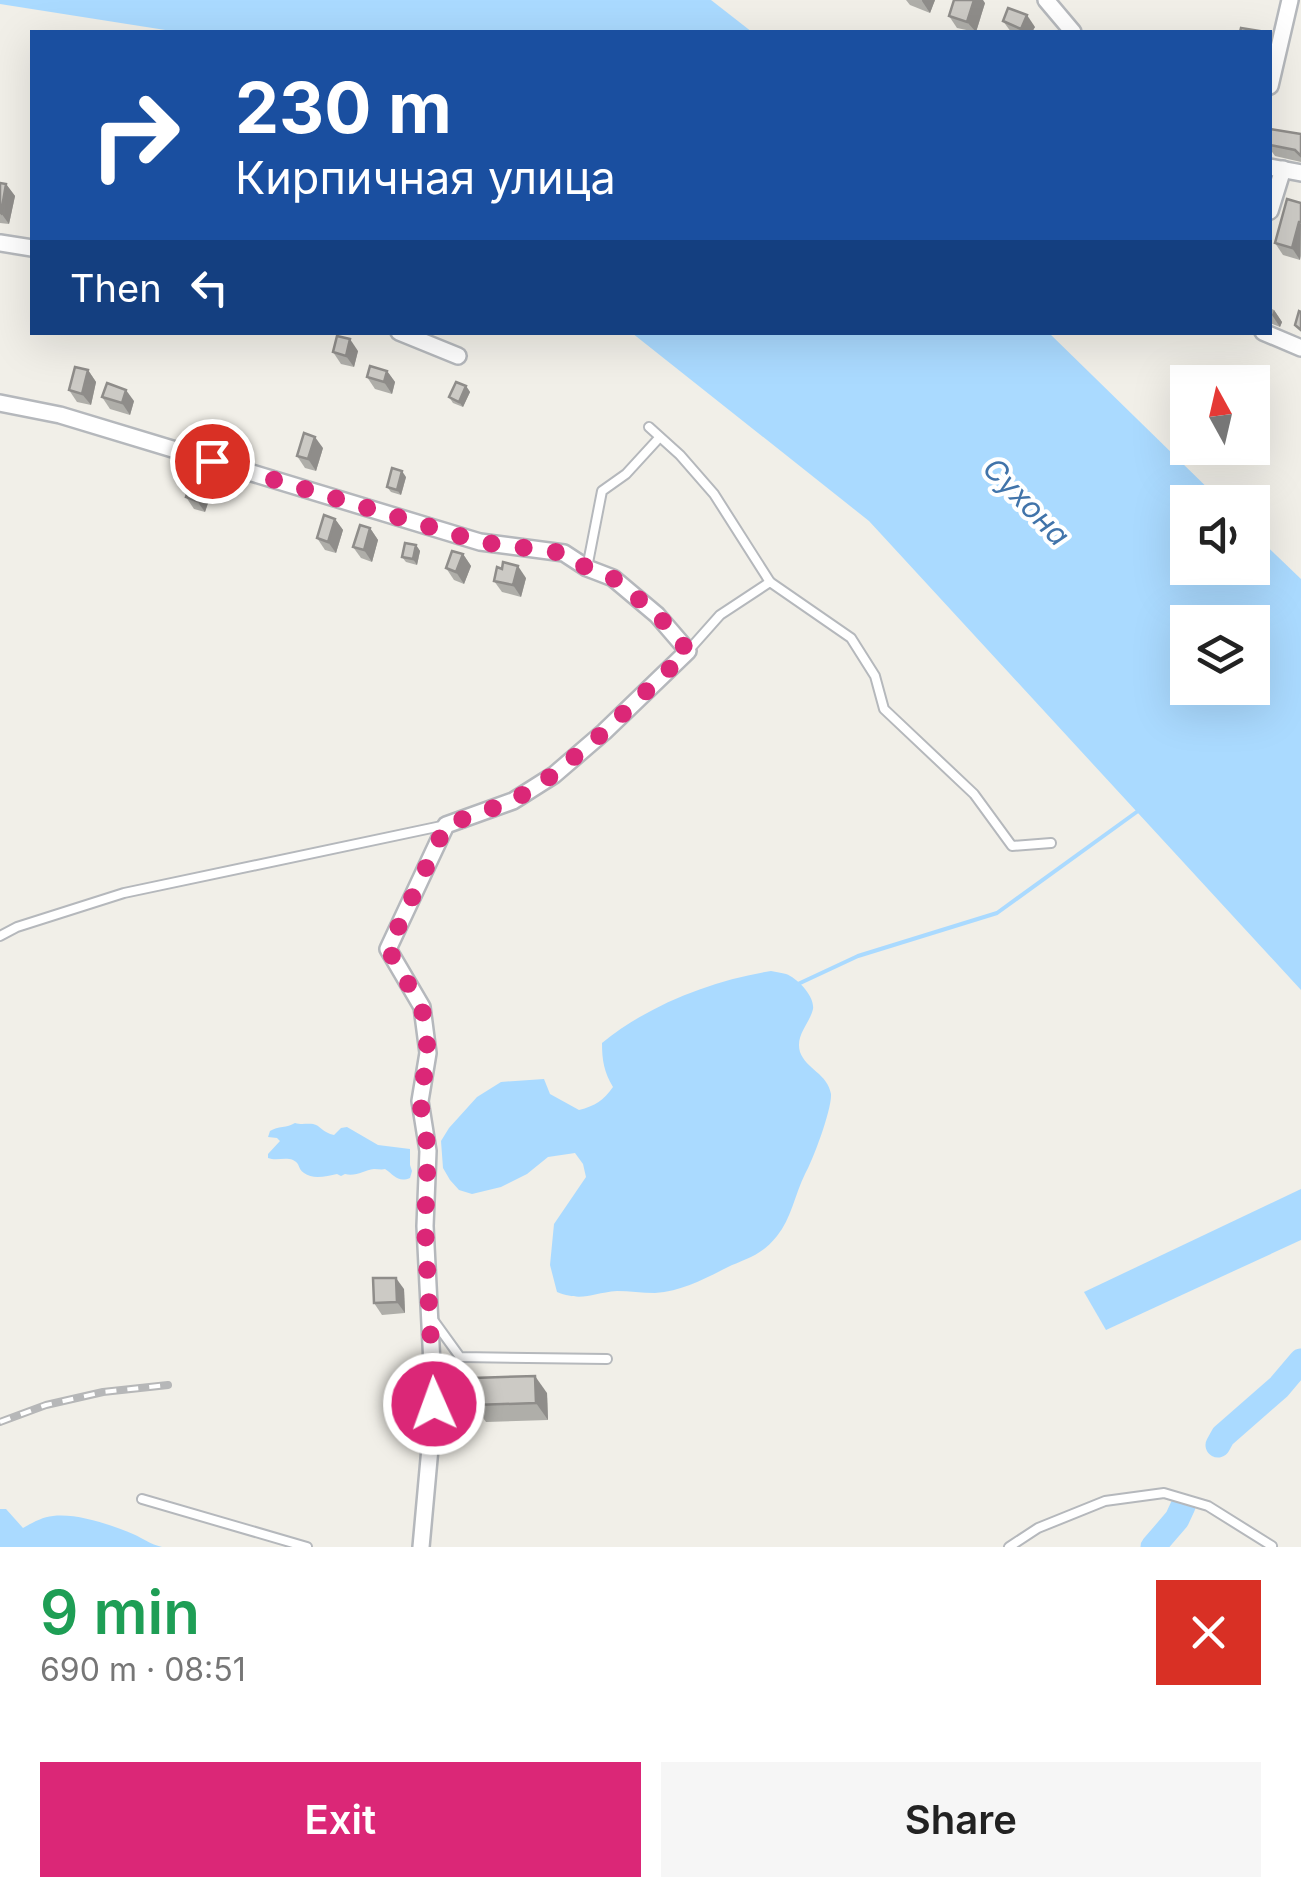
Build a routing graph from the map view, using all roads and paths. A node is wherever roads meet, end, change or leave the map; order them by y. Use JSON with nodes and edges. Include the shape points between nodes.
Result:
{"nodes":[{"id":1,"x":1046,"y":0,"type":"edge"},
{"id":2,"x":1290,"y":0,"type":"edge"},
{"id":3,"x":1072,"y":30,"type":"edge"},
{"id":4,"x":1272,"y":77,"type":"edge"},
{"id":5,"x":1277,"y":168,"type":"edge"},
{"id":6,"x":1301,"y":173,"type":"edge"},
{"id":7,"x":1272,"y":199,"type":"edge"},
{"id":8,"x":0,"y":243,"type":"edge"},
{"id":9,"x":30,"y":248,"type":"edge"},
{"id":10,"x":406,"y":335,"type":"edge"},
{"id":11,"x":1270,"y":335,"type":"edge"},
{"id":12,"x":1301,"y":348,"type":"edge"},
{"id":13,"x":458,"y":356,"type":"dead end"},
{"id":14,"x":0,"y":403,"type":"edge"},
{"id":15,"x":649,"y":427,"type":"dead end"},
{"id":16,"x":659,"y":438,"type":"junction"},
{"id":17,"x":587,"y":568,"type":"junction"},
{"id":18,"x":770,"y":582,"type":"junction"},
{"id":19,"x":688,"y":651,"type":"junction"},
{"id":20,"x":446,"y":825,"type":"junction"},
{"id":21,"x":1051,"y":843,"type":"dead end"},
{"id":22,"x":0,"y":936,"type":"edge"},
{"id":23,"x":431,"y":1317,"type":"junction"},
{"id":24,"x":606,"y":1359,"type":"dead end"},
{"id":25,"x":142,"y":1499,"type":"dead end"},
{"id":26,"x":1272,"y":1546,"type":"edge"},
{"id":27,"x":307,"y":1547,"type":"edge"},
{"id":28,"x":420,"y":1547,"type":"edge"},
{"id":29,"x":1009,"y":1547,"type":"edge"}],
"edges":[{"from":1,"to":3,"type":"street"},
{"from":2,"to":4,"type":"street"},
{"from":5,"to":6,"type":"street"},
{"from":5,"to":7,"type":"street"},
{"from":8,"to":9,"type":"street"},
{"from":10,"to":13,"type":"street"},
{"from":11,"to":12,"type":"street"},
{"from":14,"to":17,"type":"street","via":[[60,415],[480,542],[564,553]]},
{"from":15,"to":16,"type":"lane"},
{"from":16,"to":17,"type":"lane","via":[[602,491]]},
{"from":16,"to":18,"type":"lane","via":[[714,494]]},
{"from":17,"to":19,"type":"street","via":[[613,578],[657,614]]},
{"from":18,"to":19,"type":"lane","via":[[720,615]]},
{"from":18,"to":21,"type":"lane","via":[[851,638],[875,676],[884,709],[974,794],[1012,846]]},
{"from":19,"to":20,"type":"street","via":[[554,774],[513,801]]},
{"from":20,"to":22,"type":"lane","via":[[124,893]]},
{"from":20,"to":23,"type":"street","via":[[388,949],[422,1008],[428,1052],[420,1101],[428,1150]]},
{"from":23,"to":24,"type":"lane","via":[[460,1357]]},
{"from":23,"to":28,"type":"street","via":[[434,1404]]},
{"from":25,"to":27,"type":"lane"},
{"from":26,"to":29,"type":"lane","via":[[1208,1506],[1164,1493],[1105,1501]]}]}
